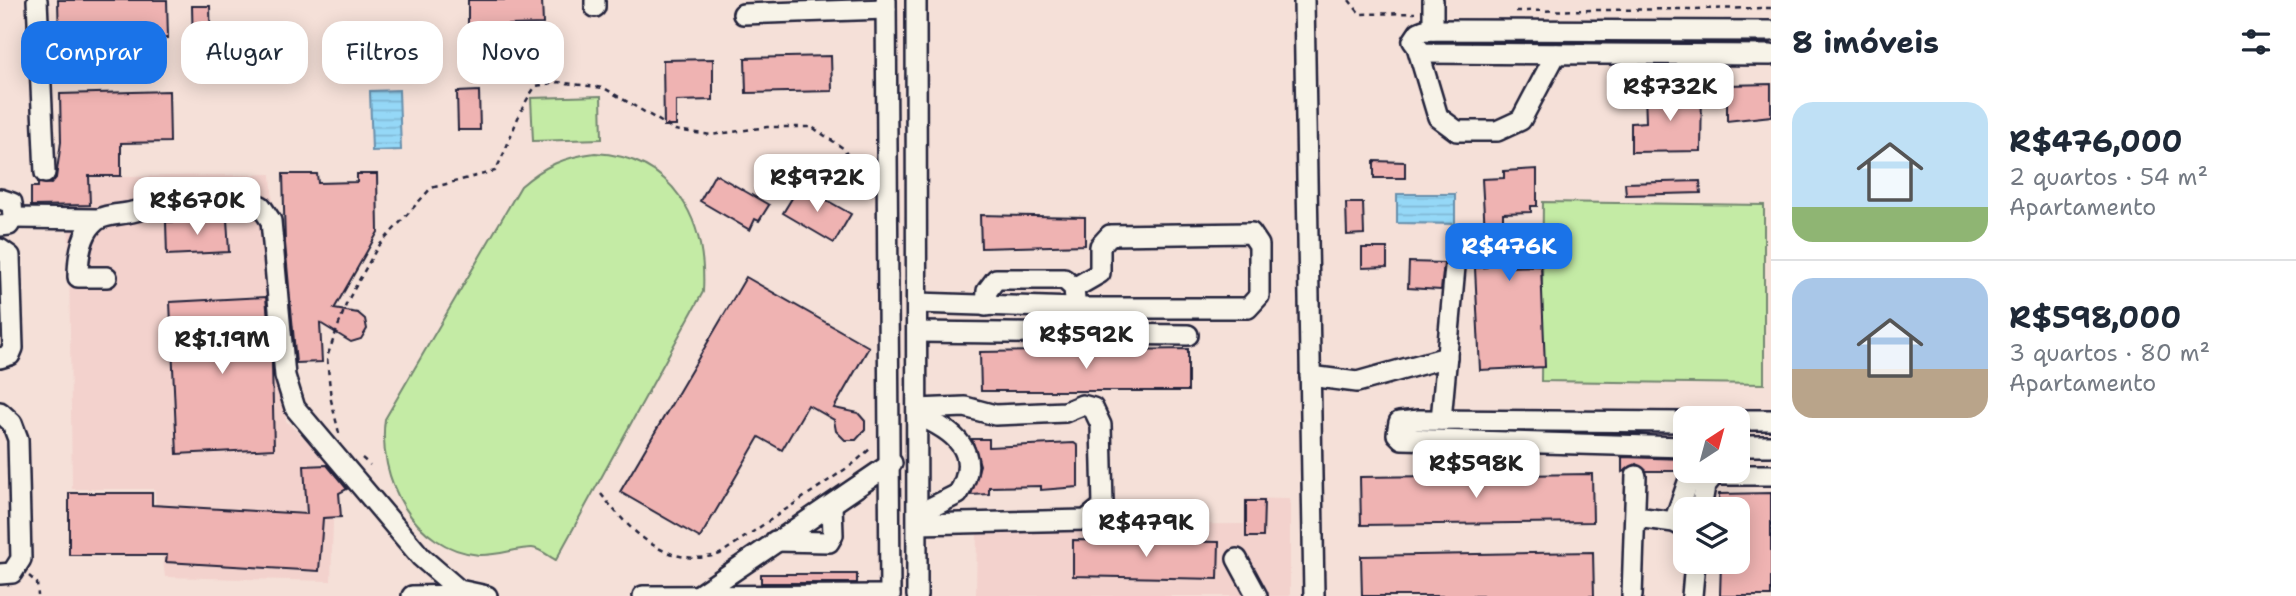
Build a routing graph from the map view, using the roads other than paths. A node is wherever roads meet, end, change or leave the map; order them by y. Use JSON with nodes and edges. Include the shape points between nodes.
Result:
{"nodes":[{"id":1,"x":37,"y":0,"type":"edge"},
{"id":2,"x":916,"y":0,"type":"edge"},
{"id":3,"x":1304,"y":0,"type":"edge"},
{"id":4,"x":886,"y":4,"type":"edge"},
{"id":5,"x":743,"y":14,"type":"dead end"},
{"id":6,"x":1433,"y":14,"type":"edge"},
{"id":7,"x":1771,"y":31,"type":"edge"},
{"id":8,"x":1418,"y":50,"type":"junction"},
{"id":9,"x":1556,"y":54,"type":"junction"},
{"id":10,"x":1771,"y":55,"type":"edge"},
{"id":11,"x":916,"y":138,"type":"junction"},
{"id":12,"x":889,"y":140,"type":"junction"},
{"id":13,"x":45,"y":173,"type":"dead end"},
{"id":14,"x":0,"y":199,"type":"edge"},
{"id":15,"x":98,"y":219,"type":"junction"},
{"id":16,"x":6,"y":222,"type":"edge"},
{"id":17,"x":0,"y":249,"type":"edge"},
{"id":18,"x":1455,"y":267,"type":"dead end"},
{"id":19,"x":107,"y":277,"type":"dead end"},
{"id":20,"x":1074,"y":288,"type":"junction"},
{"id":21,"x":917,"y":303,"type":"junction"},
{"id":22,"x":986,"y":306,"type":"junction"},
{"id":23,"x":1076,"y":308,"type":"junction"},
{"id":24,"x":917,"y":332,"type":"junction"},
{"id":25,"x":1188,"y":335,"type":"dead end"},
{"id":26,"x":1447,"y":356,"type":"junction"},
{"id":27,"x":0,"y":359,"type":"edge"},
{"id":28,"x":1310,"y":376,"type":"junction"},
{"id":29,"x":917,"y":387,"type":"junction"},
{"id":30,"x":891,"y":388,"type":"junction"},
{"id":31,"x":0,"y":412,"type":"edge"},
{"id":32,"x":917,"y":412,"type":"junction"},
{"id":33,"x":1771,"y":419,"type":"edge"},
{"id":34,"x":1441,"y":420,"type":"junction"},
{"id":35,"x":1750,"y":420,"type":"edge"},
{"id":36,"x":1673,"y":422,"type":"edge"},
{"id":37,"x":1750,"y":446,"type":"edge"},
{"id":38,"x":1771,"y":446,"type":"edge"},
{"id":39,"x":1673,"y":447,"type":"edge"},
{"id":40,"x":892,"y":463,"type":"junction"},
{"id":41,"x":1771,"y":475,"type":"edge"},
{"id":42,"x":1636,"y":476,"type":"dead end"},
{"id":43,"x":1703,"y":497,"type":"edge"},
{"id":44,"x":832,"y":505,"type":"junction"},
{"id":45,"x":1636,"y":517,"type":"junction"},
{"id":46,"x":918,"y":519,"type":"junction"},
{"id":47,"x":1673,"y":524,"type":"edge"},
{"id":48,"x":775,"y":541,"type":"junction"},
{"id":49,"x":1237,"y":559,"type":"dead end"},
{"id":50,"x":9,"y":571,"type":"edge"},
{"id":51,"x":1694,"y":574,"type":"edge"},
{"id":52,"x":700,"y":594,"type":"junction"},
{"id":53,"x":471,"y":595,"type":"edge"},
{"id":54,"x":724,"y":595,"type":"edge"},
{"id":55,"x":412,"y":596,"type":"edge"},
{"id":56,"x":487,"y":596,"type":"edge"},
{"id":57,"x":643,"y":596,"type":"edge"},
{"id":58,"x":890,"y":596,"type":"edge"},
{"id":59,"x":917,"y":596,"type":"edge"},
{"id":60,"x":1257,"y":596,"type":"edge"},
{"id":61,"x":1314,"y":596,"type":"edge"},
{"id":62,"x":1633,"y":596,"type":"edge"},
{"id":63,"x":1692,"y":596,"type":"edge"}],
"edges":[{"from":1,"to":13,"type":"street"},
{"from":2,"to":11,"type":"street"},
{"from":3,"to":28,"type":"street"},
{"from":4,"to":5,"type":"street"},
{"from":4,"to":12,"type":"street"},
{"from":6,"to":7,"type":"street"},
{"from":6,"to":8,"type":"street","via":[[1413,41]]},
{"from":8,"to":9,"type":"street"},
{"from":8,"to":9,"type":"street","via":[[1438,117],[1457,131],[1497,131],[1521,120]]},
{"from":9,"to":10,"type":"street"},
{"from":11,"to":12,"type":"street"},
{"from":11,"to":21,"type":"street"},
{"from":12,"to":30,"type":"street"},
{"from":14,"to":16,"type":"street","via":[[12,203]]},
{"from":15,"to":16,"type":"street"},
{"from":15,"to":19,"type":"street","via":[[80,253],[78,277]]},
{"from":15,"to":53,"type":"street","via":[[159,204],[236,199],[251,201],[267,211],[285,376],[295,408],[421,557],[448,583]]},
{"from":17,"to":27,"type":"street","via":[[10,256],[13,348]]},
{"from":18,"to":26,"type":"street"},
{"from":20,"to":22,"type":"street","via":[[1064,279],[996,279],[987,291]]},
{"from":20,"to":23,"type":"street"},
{"from":20,"to":23,"type":"street","via":[[1100,273],[1100,246],[1110,236],[1251,233],[1259,245],[1259,296],[1248,308]]},
{"from":21,"to":22,"type":"street"},
{"from":21,"to":24,"type":"street"},
{"from":22,"to":23,"type":"street"},
{"from":24,"to":25,"type":"street"},
{"from":24,"to":29,"type":"street"},
{"from":26,"to":28,"type":"street","via":[[1357,382]]},
{"from":26,"to":34,"type":"street"},
{"from":28,"to":61,"type":"street"},
{"from":29,"to":30,"type":"street"},
{"from":29,"to":32,"type":"street"},
{"from":30,"to":40,"type":"street"},
{"from":31,"to":50,"type":"street","via":[[12,423],[18,439],[21,559]]},
{"from":32,"to":46,"type":"street"},
{"from":32,"to":46,"type":"street","via":[[953,434],[966,452],[967,471],[958,494]]},
{"from":32,"to":46,"type":"street","via":[[965,407],[995,415],[1065,412],[1089,406],[1101,425],[1104,483],[1103,506],[1086,520]]},
{"from":33,"to":35,"type":"street"},
{"from":34,"to":36,"type":"street"},
{"from":34,"to":39,"type":"street","via":[[1401,421],[1397,434],[1402,439]]},
{"from":37,"to":38,"type":"street"},
{"from":40,"to":44,"type":"street"},
{"from":40,"to":58,"type":"street"},
{"from":41,"to":43,"type":"street","via":[[1714,475]]},
{"from":42,"to":45,"type":"street"},
{"from":44,"to":48,"type":"street"},
{"from":44,"to":48,"type":"street","via":[[829,542]]},
{"from":45,"to":47,"type":"street"},
{"from":45,"to":62,"type":"street"},
{"from":46,"to":59,"type":"street"},
{"from":48,"to":52,"type":"street"},
{"from":49,"to":60,"type":"street"},
{"from":51,"to":63,"type":"street"},
{"from":52,"to":54,"type":"street"},
{"from":52,"to":57,"type":"street"},
{"from":53,"to":55,"type":"street"},
{"from":53,"to":56,"type":"street"},
{"from":54,"to":58,"type":"street"}]}
